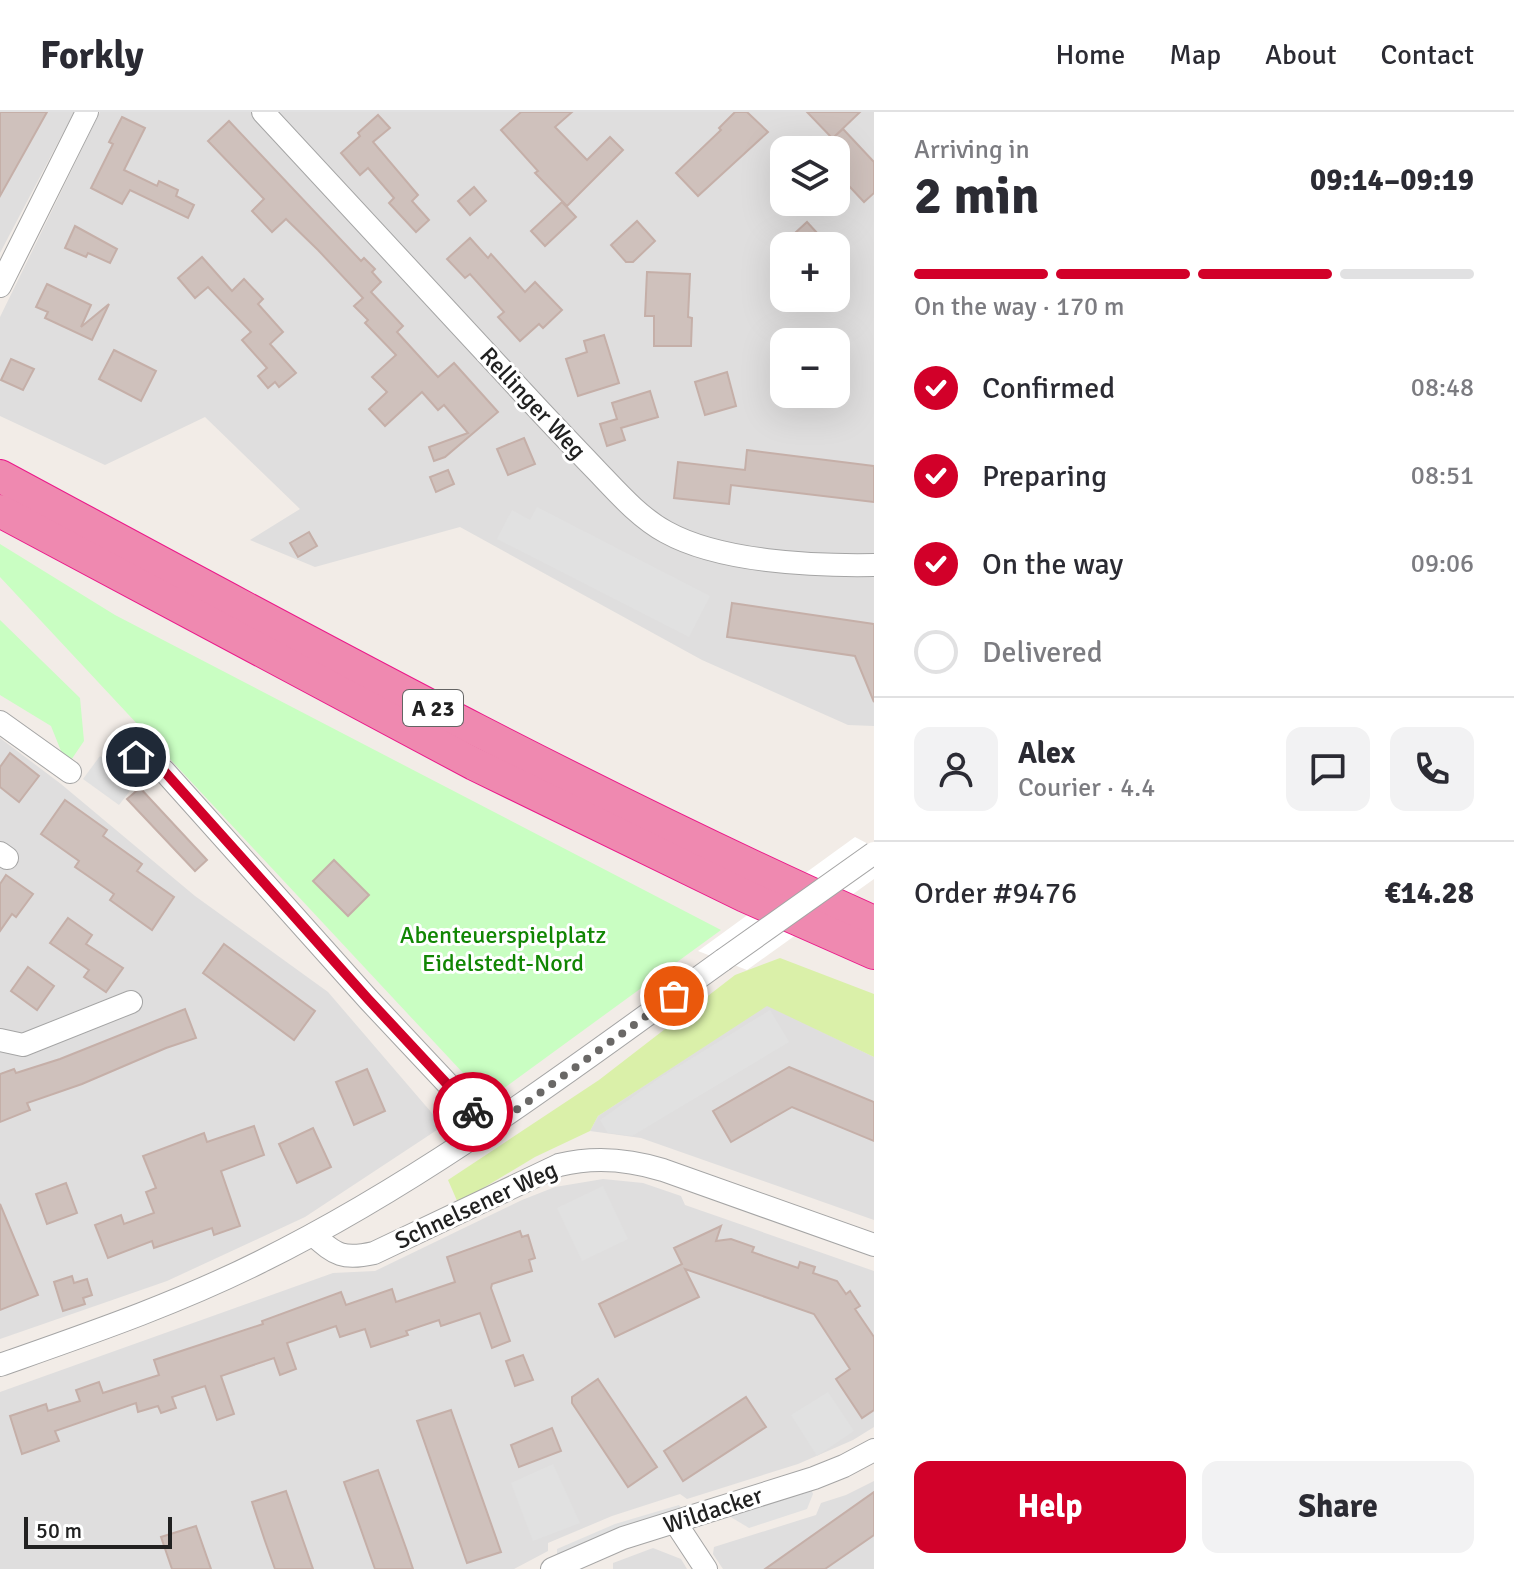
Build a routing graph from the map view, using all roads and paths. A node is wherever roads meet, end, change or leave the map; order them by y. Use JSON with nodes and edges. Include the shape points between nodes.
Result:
{"nodes":[{"id":1,"x":87,"y":112,"type":"edge"},
{"id":2,"x":263,"y":112,"type":"edge"},
{"id":3,"x":0,"y":286,"type":"edge"},
{"id":4,"x":0,"y":476,"type":"edge"},
{"id":5,"x":0,"y":511,"type":"edge"},
{"id":6,"x":874,"y":565,"type":"edge"},
{"id":7,"x":0,"y":722,"type":"edge"},
{"id":8,"x":136,"y":757,"type":"dead end"},
{"id":9,"x":70,"y":772,"type":"dead end"},
{"id":10,"x":874,"y":853,"type":"edge"},
{"id":11,"x":874,"y":922,"type":"edge"},
{"id":12,"x":874,"y":953,"type":"edge"},
{"id":13,"x":131,"y":1002,"type":"dead end"},
{"id":14,"x":0,"y":1040,"type":"edge"},
{"id":15,"x":495,"y":1125,"type":"junction"},
{"id":16,"x":313,"y":1235,"type":"junction"},
{"id":17,"x":874,"y":1245,"type":"edge"},
{"id":18,"x":0,"y":1365,"type":"edge"},
{"id":19,"x":874,"y":1450,"type":"edge"},
{"id":20,"x":675,"y":1522,"type":"junction"},
{"id":21,"x":552,"y":1569,"type":"edge"},
{"id":22,"x":706,"y":1569,"type":"edge"}],
"edges":[{"from":1,"to":3,"type":"street"},
{"from":2,"to":6,"type":"street","name":"Rellinger Weg","via":[[648,521],[667,533],[730,553],[793,563]]},
{"from":4,"to":11,"type":"highway","number":"A 23","via":[[488,737]]},
{"from":5,"to":12,"type":"highway","number":"A 23","via":[[488,771],[731,890]]},
{"from":7,"to":9,"type":"street"},
{"from":8,"to":15,"type":"street","via":[[164,771],[368,999]]},
{"from":10,"to":15,"type":"street","name":"Schnelsener Weg","bridge":true},
{"from":13,"to":14,"type":"street","via":[[23,1045]]},
{"from":15,"to":16,"type":"street","name":"Schnelsener Weg"},
{"from":16,"to":17,"type":"street","name":"Schnelsener Weg","via":[[341,1256],[374,1253],[559,1165],[612,1159],[663,1170]]},
{"from":16,"to":18,"type":"street","name":"Schnelsener Weg","via":[[162,1308]]},
{"from":19,"to":20,"type":"street","name":"Wildacker","via":[[814,1478]]},
{"from":20,"to":21,"type":"street","name":"Wildacker"},
{"from":20,"to":22,"type":"street"}]}
